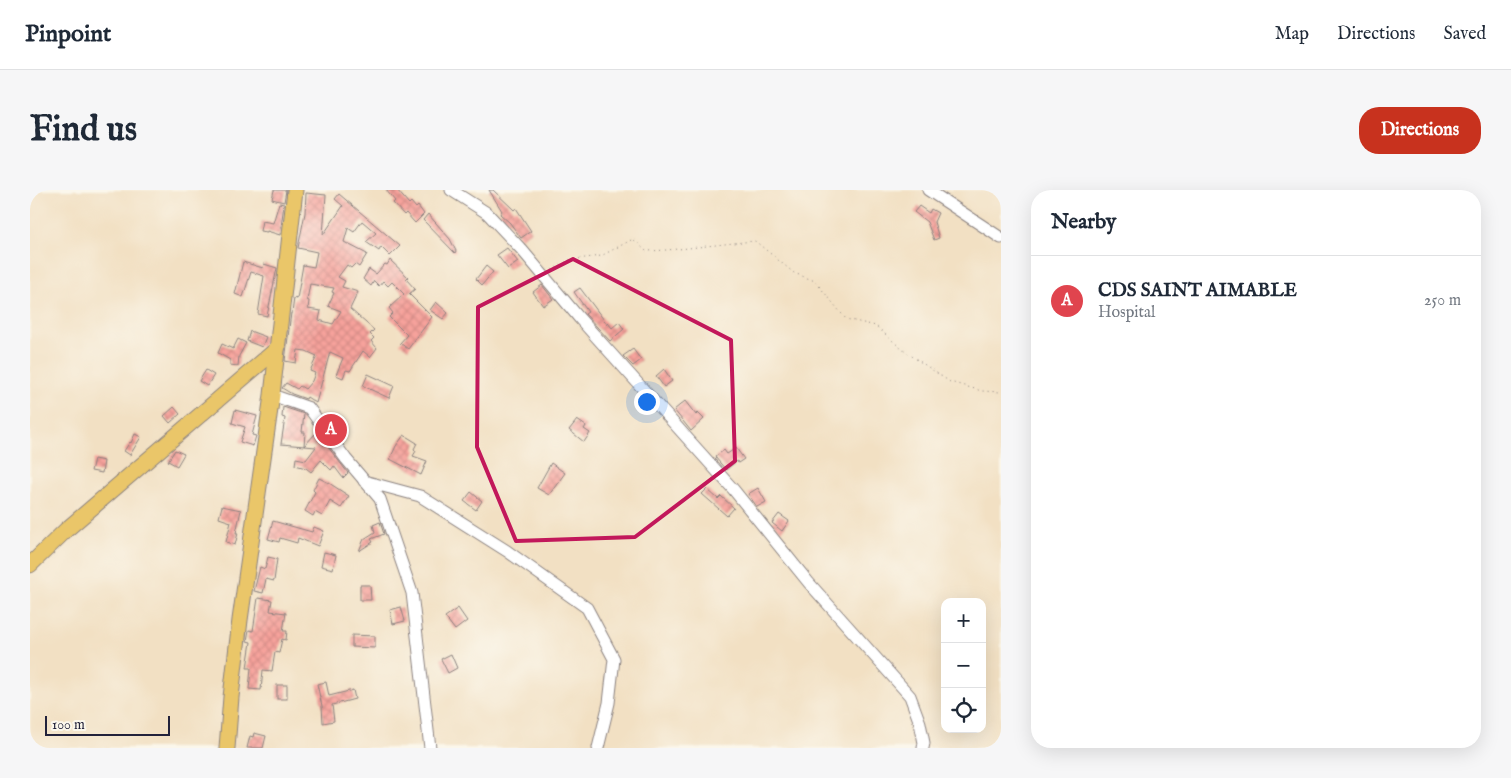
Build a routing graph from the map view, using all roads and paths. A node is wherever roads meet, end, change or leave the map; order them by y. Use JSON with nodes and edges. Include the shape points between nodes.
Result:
{"nodes":[{"id":1,"x":295,"y":190,"type":"edge"},
{"id":2,"x":452,"y":190,"type":"edge"},
{"id":3,"x":928,"y":190,"type":"edge"},
{"id":4,"x":1001,"y":238,"type":"edge"},
{"id":5,"x":542,"y":275,"type":"junction"},
{"id":6,"x":277,"y":350,"type":"junction"},
{"id":7,"x":1001,"y":392,"type":"edge"},
{"id":8,"x":272,"y":396,"type":"junction"},
{"id":9,"x":364,"y":480,"type":"junction"},
{"id":10,"x":30,"y":565,"type":"edge"},
{"id":11,"x":227,"y":748,"type":"edge"},
{"id":12,"x":430,"y":748,"type":"edge"},
{"id":13,"x":598,"y":748,"type":"edge"},
{"id":14,"x":924,"y":748,"type":"edge"}],
"edges":[{"from":1,"to":6,"type":"main road"},
{"from":2,"to":5,"type":"street","via":[[488,213]]},
{"from":3,"to":4,"type":"street"},
{"from":5,"to":7,"type":"path","via":[[569,260],[601,256],[633,239],[646,251],[755,241],[794,273],[815,281],[846,319],[876,326],[903,350],[950,382],[982,391]]},
{"from":5,"to":14,"type":"street","via":[[733,489],[809,583],[910,696],[920,723]]},
{"from":6,"to":8,"type":"main road"},
{"from":6,"to":10,"type":"main road","via":[[66,530]]},
{"from":8,"to":9,"type":"street","via":[[309,408]]},
{"from":8,"to":11,"type":"main road","via":[[240,620]]},
{"from":9,"to":12,"type":"street","via":[[380,499],[412,593]]},
{"from":9,"to":13,"type":"street","via":[[420,496],[507,550],[587,608],[614,659],[609,703]]}]}
